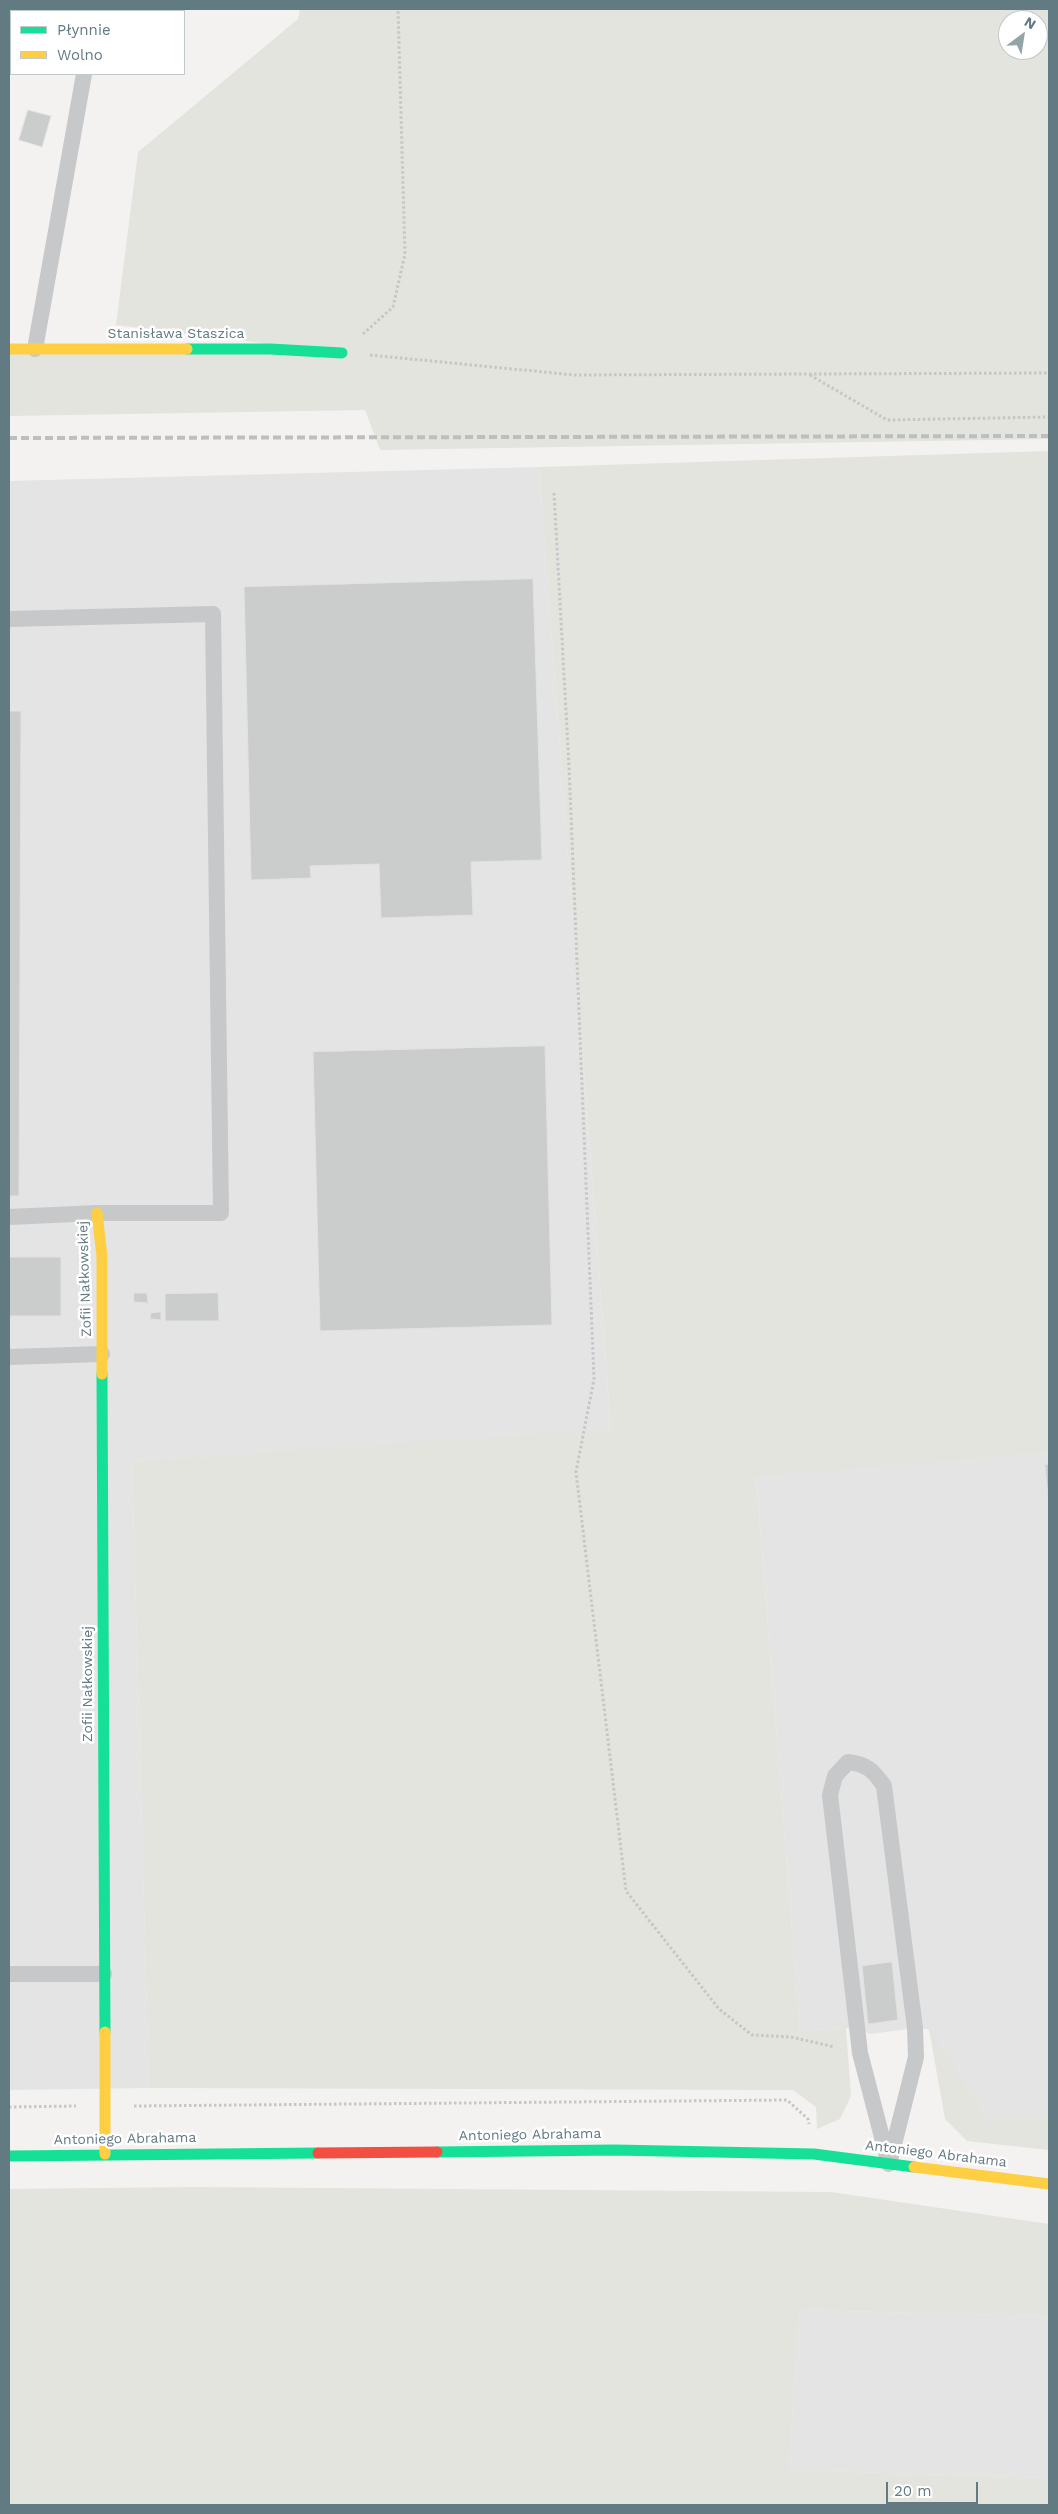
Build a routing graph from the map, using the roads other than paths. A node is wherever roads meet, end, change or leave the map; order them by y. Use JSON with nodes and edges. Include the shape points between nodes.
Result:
{"nodes":[{"id":1,"x":84,"y":75,"type":"edge"},
{"id":2,"x":9,"y":349,"type":"edge"},
{"id":3,"x":35,"y":349,"type":"junction"},
{"id":4,"x":342,"y":353,"type":"road end"},
{"id":5,"x":9,"y":619,"type":"edge"},
{"id":6,"x":98,"y":1213,"type":"junction"},
{"id":7,"x":9,"y":1216,"type":"edge"},
{"id":8,"x":102,"y":1354,"type":"junction"},
{"id":9,"x":9,"y":1357,"type":"edge"},
{"id":10,"x":9,"y":1974,"type":"edge"},
{"id":11,"x":104,"y":1974,"type":"junction"},
{"id":12,"x":105,"y":2154,"type":"junction"},
{"id":13,"x":9,"y":2156,"type":"edge"},
{"id":14,"x":889,"y":2164,"type":"junction"},
{"id":15,"x":1049,"y":2184,"type":"edge"}],
"edges":[{"from":1,"to":3,"type":"lane"},
{"from":2,"to":3,"type":"street","name":"Stanisława Staszica"},
{"from":3,"to":4,"type":"street","name":"Stanisława Staszica","via":[[270,349]]},
{"from":5,"to":6,"type":"lane","via":[[212,614],[220,1213]]},
{"from":6,"to":7,"type":"lane"},
{"from":6,"to":8,"type":"street","name":"Zofii Nałkowskiej","via":[[102,1256]]},
{"from":8,"to":9,"type":"lane"},
{"from":8,"to":11,"type":"street","name":"Zofii Nałkowskiej"},
{"from":10,"to":11,"type":"lane"},
{"from":11,"to":12,"type":"street","name":"Zofii Nałkowskiej"},
{"from":12,"to":13,"type":"street","name":"Antoniego Abrahama"},
{"from":12,"to":14,"type":"street","name":"Antoniego Abrahama","via":[[605,2150],[814,2154]]},
{"from":14,"to":14,"type":"lane","via":[[860,2053],[830,1795],[835,1776],[848,1762],[862,1764],[875,1772],[884,1786],[915,2028],[916,2057]]},
{"from":14,"to":15,"type":"street","name":"Antoniego Abrahama"}]}
